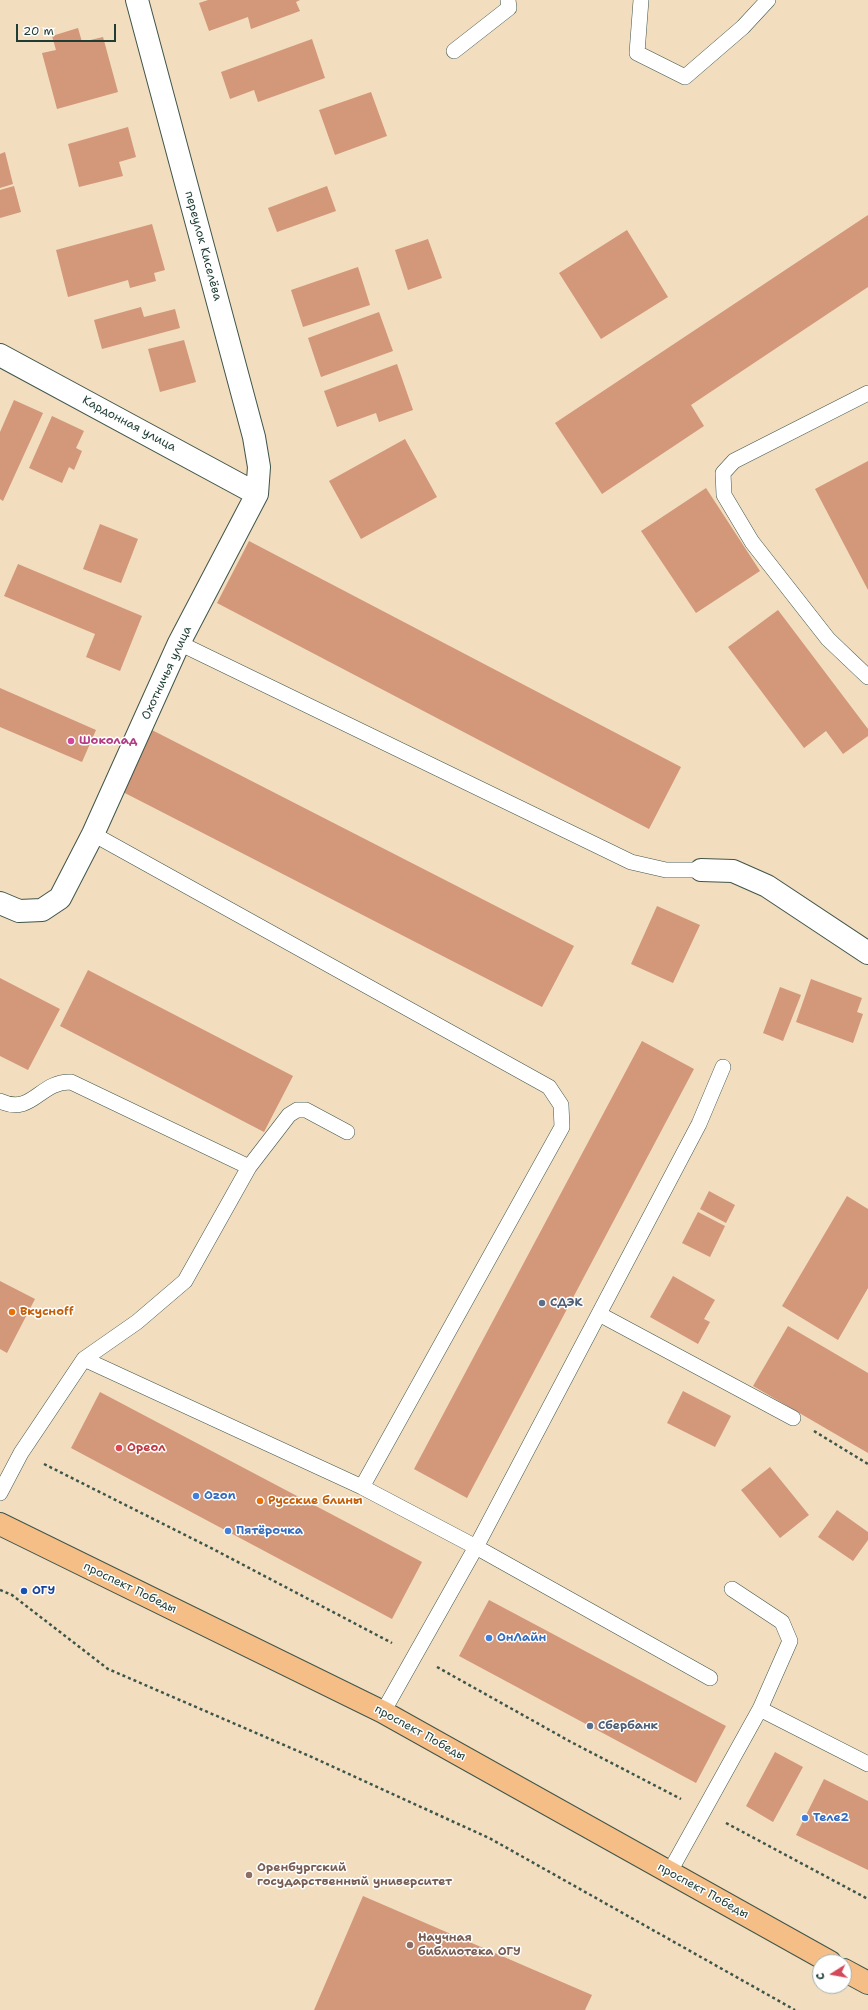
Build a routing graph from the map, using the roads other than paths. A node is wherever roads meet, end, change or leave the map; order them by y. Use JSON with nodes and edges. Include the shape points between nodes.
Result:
{"nodes":[{"id":1,"x":137,"y":0,"type":"edge"},
{"id":2,"x":508,"y":0,"type":"edge"},
{"id":3,"x":641,"y":0,"type":"edge"},
{"id":4,"x":768,"y":0,"type":"edge"},
{"id":5,"x":454,"y":51,"type":"dead end"},
{"id":6,"x":0,"y":355,"type":"edge"},
{"id":7,"x":868,"y":393,"type":"edge"},
{"id":8,"x":257,"y":494,"type":"junction"},
{"id":9,"x":179,"y":643,"type":"junction"},
{"id":10,"x":868,"y":677,"type":"edge"},
{"id":11,"x":93,"y":834,"type":"junction"},
{"id":12,"x":701,"y":870,"type":"joint"},
{"id":13,"x":0,"y":903,"type":"edge"},
{"id":14,"x":868,"y":953,"type":"edge"},
{"id":15,"x":723,"y":1067,"type":"dead end"},
{"id":16,"x":0,"y":1100,"type":"edge"},
{"id":17,"x":347,"y":1132,"type":"dead end"},
{"id":18,"x":249,"y":1167,"type":"junction"},
{"id":19,"x":598,"y":1314,"type":"junction"},
{"id":20,"x":84,"y":1359,"type":"junction"},
{"id":21,"x":793,"y":1418,"type":"road end"},
{"id":22,"x":362,"y":1487,"type":"junction"},
{"id":23,"x":0,"y":1494,"type":"edge"},
{"id":24,"x":0,"y":1524,"type":"edge"},
{"id":25,"x":476,"y":1547,"type":"junction"},
{"id":26,"x":732,"y":1589,"type":"dead end"},
{"id":27,"x":710,"y":1678,"type":"dead end"},
{"id":28,"x":760,"y":1709,"type":"junction"},
{"id":29,"x":383,"y":1712,"type":"junction"},
{"id":30,"x":868,"y":1764,"type":"edge"},
{"id":31,"x":669,"y":1872,"type":"junction"},
{"id":32,"x":816,"y":1954,"type":"edge"},
{"id":33,"x":852,"y":1974,"type":"edge"},
{"id":34,"x":868,"y":1983,"type":"edge"}],
"edges":[{"from":1,"to":8,"type":"street","name":"переулок Киселёва","via":[[254,437],[259,467]]},
{"from":2,"to":5,"type":"lane","via":[[509,8]]},
{"from":3,"to":4,"type":"lane","via":[[637,53],[686,78],[743,27]]},
{"from":6,"to":8,"type":"street","name":"Кардонная улица"},
{"from":7,"to":10,"type":"lane","via":[[734,461],[723,473],[724,495],[752,542],[828,639]]},
{"from":8,"to":9,"type":"street","name":"Охотничья улица"},
{"from":9,"to":11,"type":"street","name":"Охотничья улица"},
{"from":9,"to":12,"type":"lane","via":[[631,862],[666,870]]},
{"from":11,"to":13,"type":"street","name":"Охотничья улица","via":[[60,898],[42,910],[19,911]]},
{"from":11,"to":22,"type":"lane","via":[[549,1087],[561,1105],[562,1127]]},
{"from":12,"to":14,"type":"street","via":[[733,871],[767,886]]},
{"from":15,"to":19,"type":"lane","via":[[699,1124]]},
{"from":16,"to":18,"type":"lane","via":[[16,1106],[26,1103],[53,1085],[71,1082]]},
{"from":17,"to":18,"type":"lane","via":[[306,1110],[297,1110],[289,1115]]},
{"from":18,"to":20,"type":"lane","via":[[185,1281],[137,1322]]},
{"from":19,"to":21,"type":"lane"},
{"from":19,"to":25,"type":"lane"},
{"from":20,"to":22,"type":"lane"},
{"from":20,"to":23,"type":"lane","via":[[21,1453]]},
{"from":22,"to":25,"type":"lane"},
{"from":24,"to":29,"type":"main road","name":"проспект Победы"},
{"from":25,"to":27,"type":"lane"},
{"from":25,"to":29,"type":"lane"},
{"from":26,"to":28,"type":"lane","via":[[782,1622],[790,1641]]},
{"from":28,"to":30,"type":"lane"},
{"from":28,"to":31,"type":"lane"},
{"from":29,"to":31,"type":"main road","name":"проспект Победы"},
{"from":31,"to":32,"type":"main road","name":"проспект Победы"},
{"from":33,"to":34,"type":"main road"}]}
